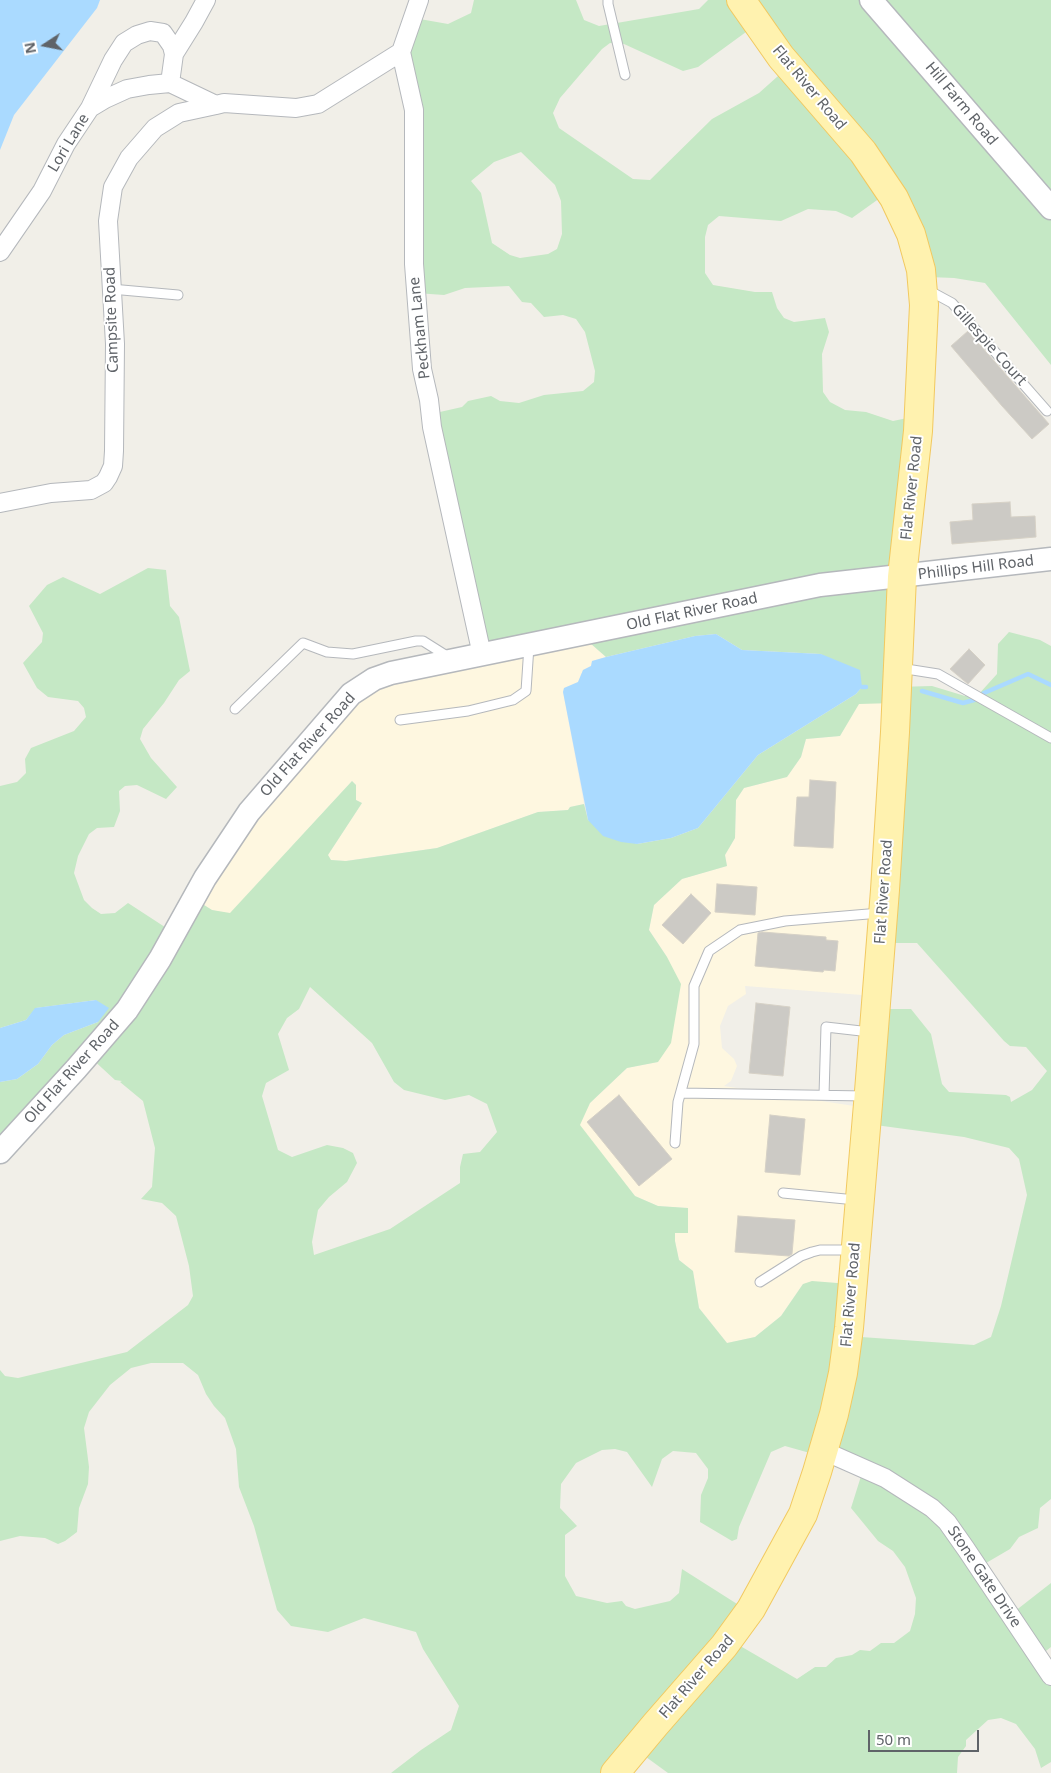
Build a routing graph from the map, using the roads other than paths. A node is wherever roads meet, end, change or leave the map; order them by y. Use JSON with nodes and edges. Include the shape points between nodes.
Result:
{"nodes":[{"id":1,"x":206,"y":0,"type":"edge"},
{"id":2,"x":419,"y":0,"type":"edge"},
{"id":3,"x":608,"y":0,"type":"edge"},
{"id":4,"x":741,"y":0,"type":"edge"},
{"id":5,"x":871,"y":0,"type":"edge"},
{"id":6,"x":401,"y":52,"type":"junction"},
{"id":7,"x":174,"y":54,"type":"junction"},
{"id":8,"x":625,"y":75,"type":"dead end"},
{"id":9,"x":170,"y":84,"type":"junction"},
{"id":10,"x":216,"y":105,"type":"junction"},
{"id":11,"x":90,"y":108,"type":"junction"},
{"id":12,"x":1051,"y":208,"type":"edge"},
{"id":13,"x":0,"y":252,"type":"edge"},
{"id":14,"x":924,"y":288,"type":"junction"},
{"id":15,"x":111,"y":289,"type":"junction"},
{"id":16,"x":178,"y":294,"type":"dead end"},
{"id":17,"x":1047,"y":411,"type":"dead end"},
{"id":18,"x":0,"y":503,"type":"edge"},
{"id":19,"x":1051,"y":559,"type":"edge"},
{"id":20,"x":902,"y":577,"type":"junction"},
{"id":21,"x":529,"y":646,"type":"junction"},
{"id":22,"x":482,"y":656,"type":"junction"},
{"id":23,"x":454,"y":661,"type":"junction"},
{"id":24,"x":898,"y":668,"type":"junction"},
{"id":25,"x":235,"y":709,"type":"dead end"},
{"id":26,"x":400,"y":720,"type":"dead end"},
{"id":27,"x":1051,"y":738,"type":"edge"},
{"id":28,"x":883,"y":912,"type":"junction"},
{"id":29,"x":874,"y":1032,"type":"junction"},
{"id":30,"x":681,"y":1093,"type":"junction"},
{"id":31,"x":824,"y":1095,"type":"junction"},
{"id":32,"x":869,"y":1096,"type":"junction"},
{"id":33,"x":675,"y":1143,"type":"dead end"},
{"id":34,"x":0,"y":1152,"type":"edge"},
{"id":35,"x":783,"y":1193,"type":"dead end"},
{"id":36,"x":859,"y":1200,"type":"junction"},
{"id":37,"x":855,"y":1250,"type":"junction"},
{"id":38,"x":760,"y":1282,"type":"dead end"},
{"id":39,"x":824,"y":1451,"type":"junction"},
{"id":40,"x":1051,"y":1676,"type":"edge"},
{"id":41,"x":615,"y":1773,"type":"edge"}],
"edges":[{"from":1,"to":7,"type":"street"},
{"from":2,"to":6,"type":"street"},
{"from":3,"to":8,"type":"lane"},
{"from":4,"to":14,"type":"main road","name":"Flat River Road","via":[[781,57],[863,152],[894,198],[911,234]]},
{"from":5,"to":12,"type":"street","name":"Hill Farm Road"},
{"from":6,"to":10,"type":"street","name":"Campsite Road","via":[[318,104],[296,108]]},
{"from":6,"to":22,"type":"street","name":"Peckham Lane","via":[[414,110],[414,264],[422,369]]},
{"from":7,"to":9,"type":"street"},
{"from":7,"to":11,"type":"street","via":[[163,33],[150,31],[136,35],[124,43],[113,60]]},
{"from":9,"to":10,"type":"street"},
{"from":9,"to":11,"type":"street","name":"Lori Lane","via":[[127,89]]},
{"from":10,"to":15,"type":"street","name":"Campsite Road","via":[[190,110],[166,120],[155,128],[124,166],[114,187],[108,221]]},
{"from":11,"to":13,"type":"street","name":"Lori Lane","via":[[66,144],[42,191]]},
{"from":14,"to":17,"type":"lane","name":"Gillespie Court","via":[[952,303]]},
{"from":14,"to":20,"type":"main road","name":"Flat River Road","via":[[918,431]]},
{"from":15,"to":16,"type":"lane"},
{"from":15,"to":18,"type":"street","name":"Campsite Road","via":[[115,344],[114,451],[108,477],[91,490],[51,493]]},
{"from":19,"to":20,"type":"street","name":"Phillips Hill Road"},
{"from":20,"to":21,"type":"street","name":"Old Flat River Road","via":[[820,586]]},
{"from":20,"to":24,"type":"main road","name":"Flat River Road"},
{"from":21,"to":22,"type":"street","name":"Old Flat River Road"},
{"from":21,"to":26,"type":"lane","via":[[526,691],[513,700],[468,711]]},
{"from":22,"to":23,"type":"street","name":"Old Flat River Road"},
{"from":23,"to":25,"type":"lane","via":[[423,641],[353,654],[327,652],[303,642]]},
{"from":23,"to":34,"type":"street","name":"Old Flat River Road","via":[[391,673],[374,679],[351,694],[249,812],[205,878],[127,1010]]},
{"from":24,"to":27,"type":"lane","via":[[938,674]]},
{"from":24,"to":28,"type":"main road","name":"Flat River Road"},
{"from":28,"to":29,"type":"main road","name":"Flat River Road"},
{"from":28,"to":30,"type":"lane","via":[[785,921],[740,930],[709,951],[694,986],[694,1044]]},
{"from":29,"to":31,"type":"lane","via":[[826,1027]]},
{"from":29,"to":32,"type":"main road","name":"Flat River Road"},
{"from":30,"to":31,"type":"lane"},
{"from":30,"to":33,"type":"lane"},
{"from":31,"to":32,"type":"lane"},
{"from":32,"to":36,"type":"main road","name":"Flat River Road"},
{"from":35,"to":36,"type":"lane"},
{"from":36,"to":37,"type":"main road","name":"Flat River Road"},
{"from":37,"to":38,"type":"lane","via":[[812,1252]]},
{"from":37,"to":39,"type":"main road","name":"Flat River Road","via":[[843,1374]]},
{"from":39,"to":40,"type":"street","name":"Stone Gate Drive","via":[[885,1478],[932,1508],[966,1549]]},
{"from":39,"to":41,"type":"main road","name":"Flat River Road","via":[[803,1514],[751,1609],[724,1646]]}]}
